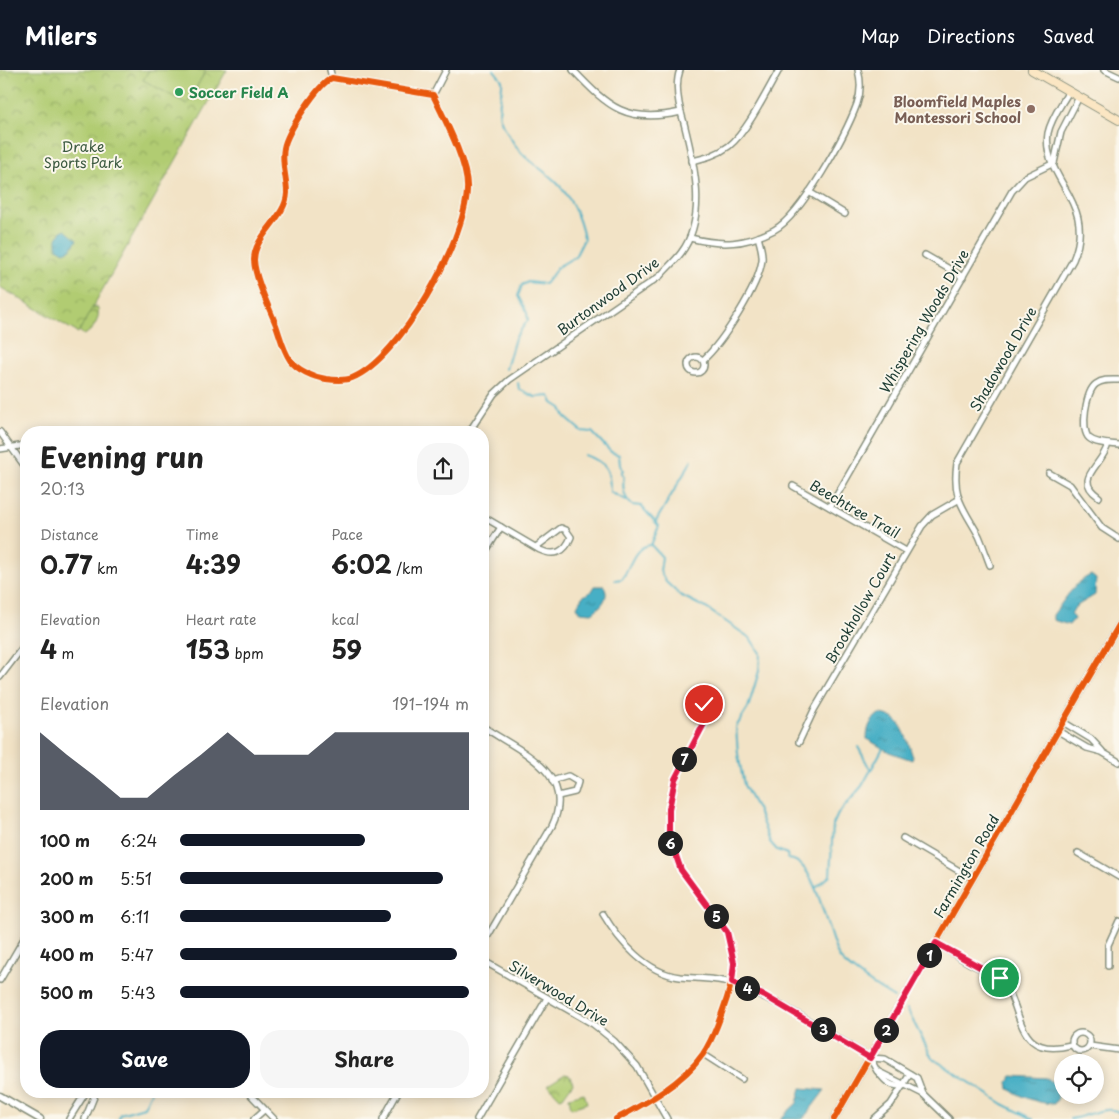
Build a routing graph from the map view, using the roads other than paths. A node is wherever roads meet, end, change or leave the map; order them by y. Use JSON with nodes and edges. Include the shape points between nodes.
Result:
{"nodes":[{"id":1,"x":330,"y":70,"type":"edge"},
{"id":2,"x":446,"y":70,"type":"edge"},
{"id":3,"x":574,"y":70,"type":"edge"},
{"id":4,"x":680,"y":70,"type":"edge"},
{"id":5,"x":778,"y":70,"type":"edge"},
{"id":6,"x":858,"y":70,"type":"edge"},
{"id":7,"x":1032,"y":70,"type":"edge"},
{"id":8,"x":1104,"y":70,"type":"edge"},
{"id":9,"x":332,"y":78,"type":"junction"},
{"id":10,"x":1119,"y":78,"type":"edge"},
{"id":11,"x":1069,"y":91,"type":"junction"},
{"id":12,"x":432,"y":95,"type":"junction"},
{"id":13,"x":1079,"y":97,"type":"junction"},
{"id":14,"x":681,"y":112,"type":"junction"},
{"id":15,"x":1119,"y":120,"type":"edge"},
{"id":16,"x":692,"y":161,"type":"junction"},
{"id":17,"x":1054,"y":163,"type":"junction"},
{"id":18,"x":809,"y":192,"type":"junction"},
{"id":19,"x":845,"y":214,"type":"dead end"},
{"id":20,"x":758,"y":237,"type":"junction"},
{"id":21,"x":690,"y":238,"type":"junction"},
{"id":22,"x":925,"y":254,"type":"dead end"},
{"id":23,"x":963,"y":277,"type":"junction"},
{"id":24,"x":703,"y":360,"type":"dead end"},
{"id":25,"x":1119,"y":380,"type":"edge"},
{"id":26,"x":473,"y":426,"type":"edge"},
{"id":27,"x":0,"y":432,"type":"edge"},
{"id":28,"x":1108,"y":444,"type":"junction"},
{"id":29,"x":20,"y":445,"type":"edge"},
{"id":30,"x":1119,"y":445,"type":"edge"},
{"id":31,"x":10,"y":446,"type":"junction"},
{"id":32,"x":0,"y":449,"type":"edge"},
{"id":33,"x":20,"y":460,"type":"edge"},
{"id":34,"x":1050,"y":473,"type":"dead end"},
{"id":35,"x":793,"y":486,"type":"dead end"},
{"id":36,"x":1099,"y":497,"type":"dead end"},
{"id":37,"x":958,"y":500,"type":"junction"},
{"id":38,"x":830,"y":507,"type":"junction"},
{"id":39,"x":489,"y":520,"type":"edge"},
{"id":40,"x":500,"y":527,"type":"junction"},
{"id":41,"x":1119,"y":539,"type":"edge"},
{"id":42,"x":489,"y":545,"type":"edge"},
{"id":43,"x":536,"y":547,"type":"junction"},
{"id":44,"x":906,"y":551,"type":"junction"},
{"id":45,"x":990,"y":565,"type":"dead end"},
{"id":46,"x":1119,"y":625,"type":"edge"},
{"id":47,"x":20,"y":651,"type":"edge"},
{"id":48,"x":0,"y":677,"type":"edge"},
{"id":49,"x":707,"y":718,"type":"dead end"},
{"id":50,"x":1063,"y":722,"type":"junction"},
{"id":51,"x":489,"y":731,"type":"edge"},
{"id":52,"x":1058,"y":732,"type":"junction"},
{"id":53,"x":799,"y":742,"type":"dead end"},
{"id":54,"x":1102,"y":752,"type":"junction"},
{"id":55,"x":1119,"y":762,"type":"edge"},
{"id":56,"x":552,"y":781,"type":"junction"},
{"id":57,"x":558,"y":796,"type":"junction"},
{"id":58,"x":904,"y":838,"type":"dead end"},
{"id":59,"x":1078,"y":852,"type":"dead end"},
{"id":60,"x":1119,"y":877,"type":"edge"},
{"id":61,"x":973,"y":879,"type":"junction"},
{"id":62,"x":603,"y":914,"type":"dead end"},
{"id":63,"x":1119,"y":921,"type":"edge"},
{"id":64,"x":489,"y":934,"type":"edge"},
{"id":65,"x":936,"y":943,"type":"junction"},
{"id":66,"x":20,"y":945,"type":"edge"},
{"id":67,"x":489,"y":964,"type":"edge"},
{"id":68,"x":1108,"y":966,"type":"dead end"},
{"id":69,"x":0,"y":980,"type":"edge"},
{"id":70,"x":732,"y":982,"type":"junction"},
{"id":71,"x":547,"y":998,"type":"junction"},
{"id":72,"x":1071,"y":1045,"type":"junction"},
{"id":73,"x":1090,"y":1046,"type":"junction"},
{"id":74,"x":1119,"y":1050,"type":"edge"},
{"id":75,"x":703,"y":1054,"type":"junction"},
{"id":76,"x":870,"y":1058,"type":"junction"},
{"id":77,"x":910,"y":1074,"type":"junction"},
{"id":78,"x":742,"y":1079,"type":"dead end"},
{"id":79,"x":902,"y":1086,"type":"junction"},
{"id":80,"x":923,"y":1094,"type":"junction"},
{"id":81,"x":0,"y":1096,"type":"edge"},
{"id":82,"x":656,"y":1096,"type":"junction"},
{"id":83,"x":82,"y":1098,"type":"edge"},
{"id":84,"x":94,"y":1098,"type":"edge"},
{"id":85,"x":253,"y":1098,"type":"edge"},
{"id":86,"x":395,"y":1098,"type":"edge"},
{"id":87,"x":264,"y":1110,"type":"junction"},
{"id":88,"x":40,"y":1119,"type":"edge"},
{"id":89,"x":69,"y":1119,"type":"edge"},
{"id":90,"x":85,"y":1119,"type":"edge"},
{"id":91,"x":254,"y":1119,"type":"edge"},
{"id":92,"x":274,"y":1119,"type":"edge"},
{"id":93,"x":383,"y":1119,"type":"edge"},
{"id":94,"x":478,"y":1119,"type":"edge"},
{"id":95,"x":616,"y":1119,"type":"edge"},
{"id":96,"x":667,"y":1119,"type":"edge"},
{"id":97,"x":834,"y":1119,"type":"edge"},
{"id":98,"x":874,"y":1119,"type":"edge"},
{"id":99,"x":949,"y":1119,"type":"edge"}],
"edges":[{"from":1,"to":9,"type":"street"},
{"from":2,"to":12,"type":"street"},
{"from":3,"to":14,"type":"street","via":[[616,109],[656,118]]},
{"from":4,"to":14,"type":"street","name":"Burtonwood Drive","via":[[677,89]]},
{"from":5,"to":16,"type":"street","via":[[750,119],[730,145],[714,156]]},
{"from":6,"to":18,"type":"street","via":[[858,102]]},
{"from":7,"to":11,"type":"main road"},
{"from":8,"to":10,"type":"street"},
{"from":9,"to":12,"type":"street"},
{"from":9,"to":12,"type":"street","via":[[315,92],[284,147],[285,204],[260,243],[254,259],[290,360],[318,378],[336,381],[351,378],[371,367],[396,344],[455,239],[468,189],[460,158]]},
{"from":11,"to":13,"type":"main road"},
{"from":11,"to":17,"type":"street","name":"Shadowood Drive","via":[[1048,131],[1049,156]]},
{"from":13,"to":15,"type":"main road"},
{"from":13,"to":17,"type":"street","via":[[1061,132]]},
{"from":14,"to":16,"type":"street","name":"Burtonwood Drive"},
{"from":16,"to":21,"type":"street","name":"Burtonwood Drive","via":[[696,200]]},
{"from":17,"to":23,"type":"street","name":"Whispering Woods Drive","via":[[1025,177],[1017,186]]},
{"from":17,"to":37,"type":"street","name":"Shadowood Drive","via":[[1078,212],[1079,243],[1073,260],[960,457],[955,479]]},
{"from":18,"to":19,"type":"street"},
{"from":18,"to":20,"type":"street","via":[[784,224]]},
{"from":20,"to":21,"type":"street","via":[[716,244]]},
{"from":20,"to":24,"type":"street","via":[[762,260],[754,286],[714,350]]},
{"from":21,"to":26,"type":"street","name":"Burtonwood Drive","via":[[681,254],[660,276],[494,394]]},
{"from":22,"to":23,"type":"street"},
{"from":23,"to":38,"type":"street","name":"Whispering Woods Drive"},
{"from":25,"to":28,"type":"street","via":[[1104,380],[1096,384],[1088,398],[1085,432],[1093,441]]},
{"from":27,"to":31,"type":"street"},
{"from":28,"to":30,"type":"street"},
{"from":28,"to":36,"type":"street","via":[[1103,457],[1086,480],[1089,489]]},
{"from":29,"to":31,"type":"street"},
{"from":31,"to":32,"type":"street"},
{"from":31,"to":33,"type":"street"},
{"from":34,"to":41,"type":"street","via":[[1070,485],[1102,528]]},
{"from":35,"to":38,"type":"street","name":"Beechtree Trail"},
{"from":37,"to":44,"type":"street","name":"Brookhollow Court","via":[[927,520]]},
{"from":37,"to":45,"type":"street","name":"Shadowood Drive"},
{"from":38,"to":44,"type":"street","name":"Beechtree Trail"},
{"from":39,"to":40,"type":"street"},
{"from":40,"to":42,"type":"street"},
{"from":40,"to":43,"type":"street"},
{"from":43,"to":43,"type":"street","via":[[560,528],[570,536],[565,548],[556,554]]},
{"from":44,"to":53,"type":"street","name":"Brookhollow Court","via":[[814,710]]},
{"from":46,"to":50,"type":"street","name":"Farmington Road"},
{"from":47,"to":48,"type":"street"},
{"from":49,"to":70,"type":"street","via":[[675,779],[669,809],[669,836],[681,870],[727,932],[734,963]]},
{"from":50,"to":52,"type":"street","name":"Farmington Road"},
{"from":50,"to":54,"type":"street","via":[[1091,739]]},
{"from":51,"to":56,"type":"street","via":[[536,759]]},
{"from":52,"to":54,"type":"street","via":[[1086,748]]},
{"from":52,"to":61,"type":"street","name":"Farmington Road"},
{"from":54,"to":55,"type":"street"},
{"from":56,"to":57,"type":"street"},
{"from":56,"to":57,"type":"street","via":[[568,776],[578,782],[575,792]]},
{"from":57,"to":64,"type":"street","via":[[559,806],[552,826]]},
{"from":58,"to":61,"type":"street"},
{"from":59,"to":60,"type":"street"},
{"from":61,"to":65,"type":"street","name":"Farmington Road"},
{"from":62,"to":70,"type":"street","via":[[615,933],[635,953],[662,971],[678,977]]},
{"from":63,"to":68,"type":"street","via":[[1108,944]]},
{"from":65,"to":72,"type":"street","via":[[1000,978],[1022,1028],[1031,1040],[1050,1047]]},
{"from":65,"to":76,"type":"street","name":"Farmington Road"},
{"from":66,"to":69,"type":"street"},
{"from":67,"to":71,"type":"street","name":"Silverwood Drive"},
{"from":70,"to":75,"type":"street","via":[[719,1022]]},
{"from":70,"to":76,"type":"street","via":[[765,996]]},
{"from":71,"to":82,"type":"street","name":"Silverwood Drive","via":[[593,1024],[614,1041],[637,1066]]},
{"from":71,"to":94,"type":"street"},
{"from":72,"to":73,"type":"street","via":[[1082,1051]]},
{"from":72,"to":73,"type":"street","via":[[1075,1036],[1083,1032],[1090,1037]]},
{"from":73,"to":74,"type":"street"},
{"from":75,"to":78,"type":"street"},
{"from":75,"to":82,"type":"street"},
{"from":76,"to":77,"type":"street","via":[[885,1059]]},
{"from":76,"to":79,"type":"street","via":[[877,1071],[891,1084]]},
{"from":76,"to":97,"type":"street","name":"Farmington Road"},
{"from":77,"to":79,"type":"street"},
{"from":77,"to":80,"type":"street","via":[[917,1078]]},
{"from":79,"to":80,"type":"street"},
{"from":79,"to":98,"type":"street","via":[[891,1104]]},
{"from":80,"to":99,"type":"street"},
{"from":81,"to":88,"type":"street"},
{"from":82,"to":95,"type":"street"},
{"from":82,"to":96,"type":"street","name":"Silverwood Drive"},
{"from":83,"to":89,"type":"street"},
{"from":84,"to":90,"type":"street"},
{"from":85,"to":87,"type":"street"},
{"from":86,"to":93,"type":"street"},
{"from":87,"to":91,"type":"street"},
{"from":87,"to":92,"type":"street"}]}
